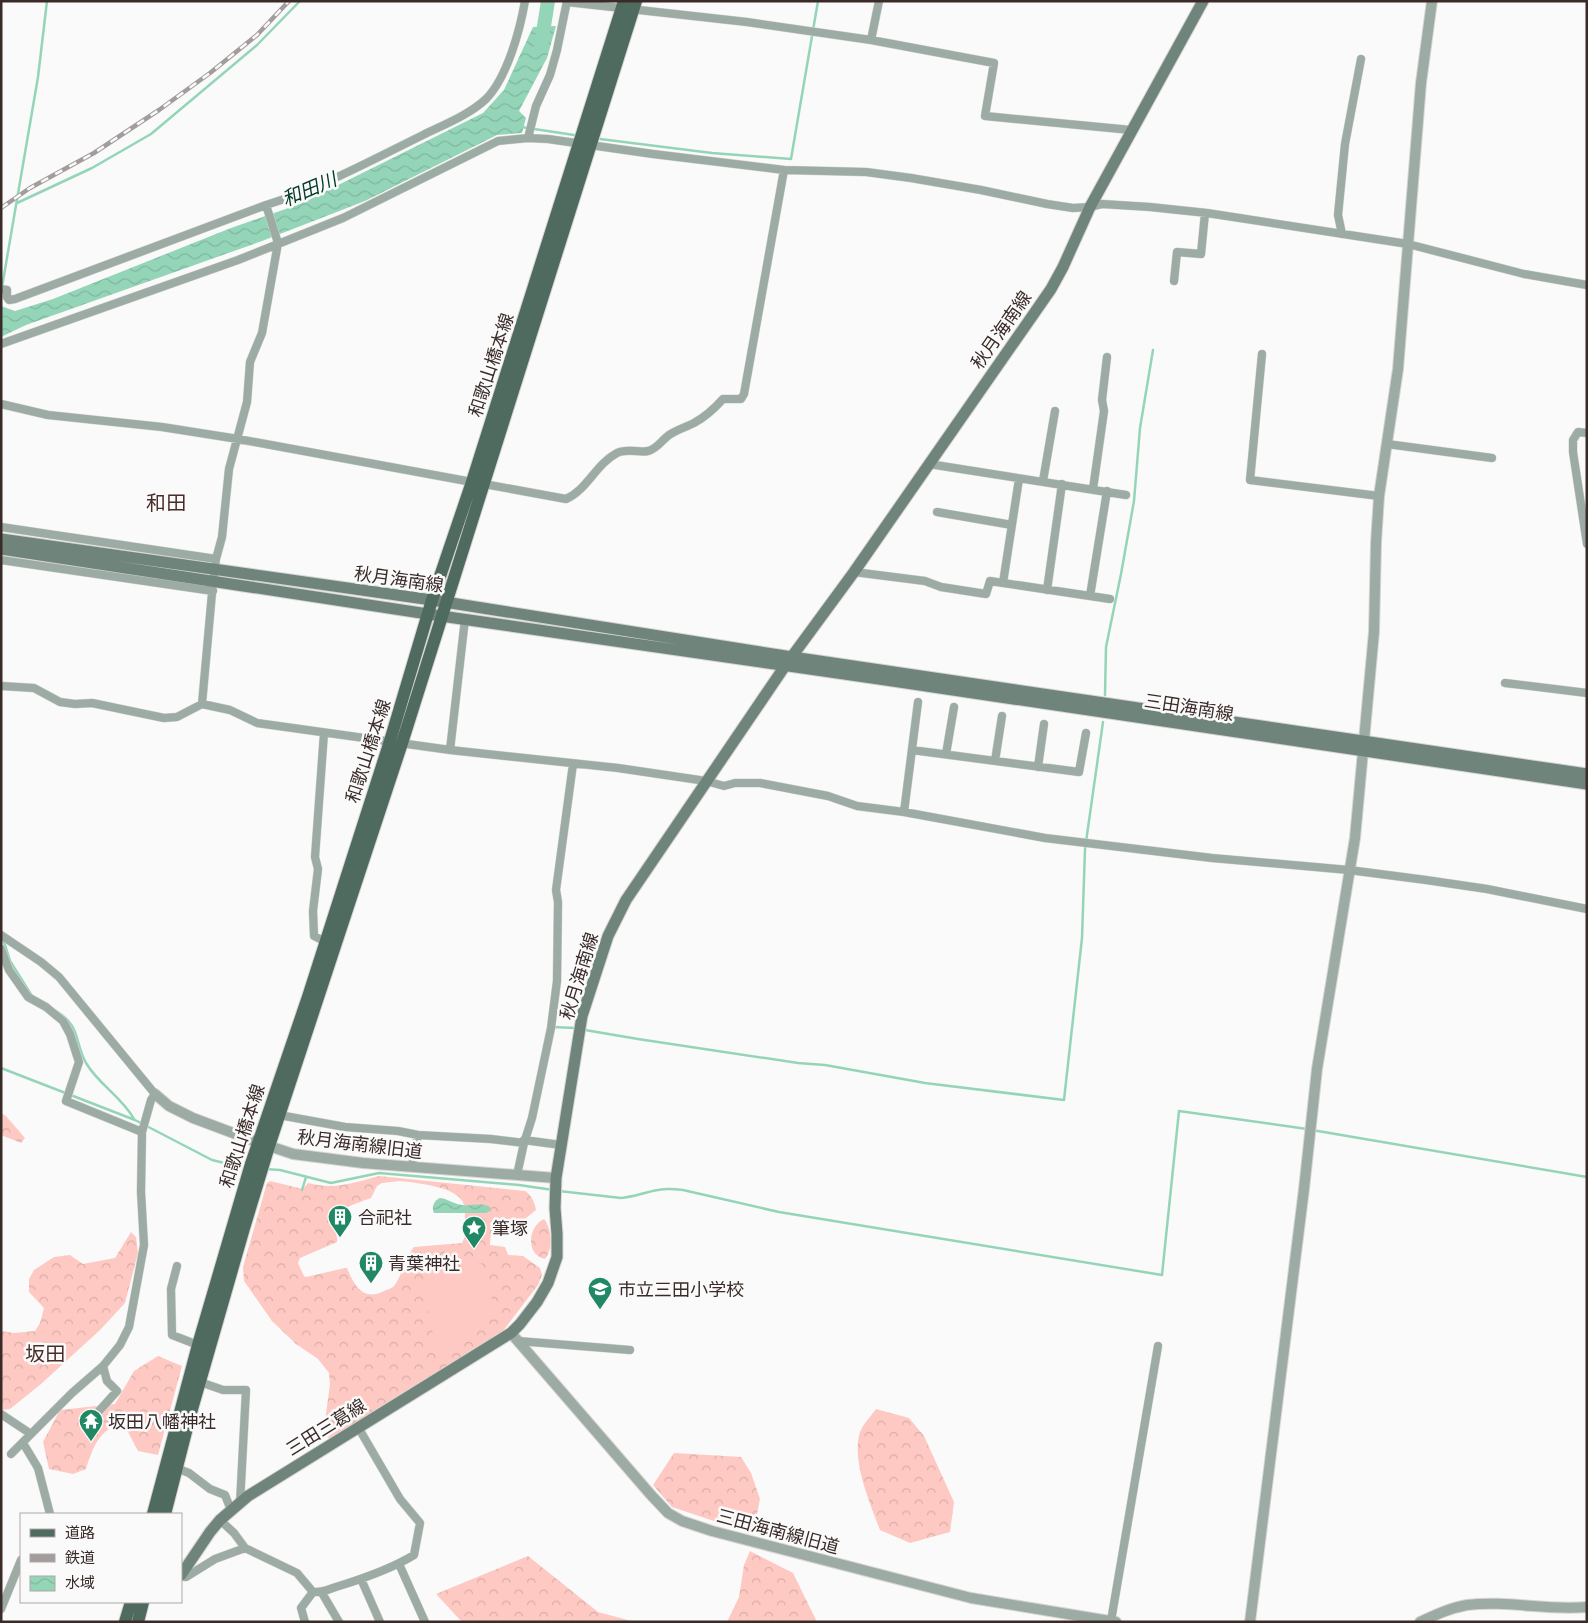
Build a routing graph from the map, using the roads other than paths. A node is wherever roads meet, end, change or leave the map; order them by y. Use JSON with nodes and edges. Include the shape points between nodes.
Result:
{"nodes":[{"id":1,"x":525,"y":1,"type":"edge"},
{"id":2,"x":879,"y":1,"type":"edge"},
{"id":3,"x":1203,"y":1,"type":"edge"},
{"id":4,"x":1432,"y":1,"type":"edge"},
{"id":5,"x":567,"y":2,"type":"edge"},
{"id":6,"x":629,"y":5,"type":"edge"},
{"id":7,"x":871,"y":40,"type":"junction"},
{"id":8,"x":1361,"y":59,"type":"dead end"},
{"id":9,"x":1131,"y":130,"type":"junction"},
{"id":10,"x":528,"y":138,"type":"junction"},
{"id":11,"x":585,"y":144,"type":"junction"},
{"id":12,"x":784,"y":170,"type":"junction"},
{"id":13,"x":267,"y":206,"type":"junction"},
{"id":14,"x":1090,"y":207,"type":"junction"},
{"id":15,"x":1205,"y":213,"type":"junction"},
{"id":16,"x":1342,"y":234,"type":"junction"},
{"id":17,"x":278,"y":243,"type":"junction"},
{"id":18,"x":1408,"y":244,"type":"junction"},
{"id":19,"x":1174,"y":281,"type":"dead end"},
{"id":20,"x":1587,"y":285,"type":"edge"},
{"id":21,"x":1,"y":289,"type":"edge"},
{"id":22,"x":1,"y":344,"type":"edge"},
{"id":23,"x":1262,"y":354,"type":"dead end"},
{"id":24,"x":1106,"y":357,"type":"dead end"},
{"id":25,"x":1,"y":404,"type":"edge"},
{"id":26,"x":1055,"y":411,"type":"dead end"},
{"id":27,"x":1587,"y":433,"type":"edge"},
{"id":28,"x":238,"y":439,"type":"junction"},
{"id":29,"x":1387,"y":444,"type":"junction"},
{"id":30,"x":1492,"y":458,"type":"dead end"},
{"id":31,"x":929,"y":464,"type":"junction"},
{"id":32,"x":1019,"y":479,"type":"junction"},
{"id":33,"x":1043,"y":481,"type":"junction"},
{"id":34,"x":478,"y":483,"type":"junction"},
{"id":35,"x":1062,"y":484,"type":"junction"},
{"id":36,"x":1093,"y":489,"type":"junction"},
{"id":37,"x":1107,"y":492,"type":"junction"},
{"id":38,"x":1126,"y":495,"type":"dead end"},
{"id":39,"x":1380,"y":496,"type":"junction"},
{"id":40,"x":937,"y":512,"type":"dead end"},
{"id":41,"x":1012,"y":524,"type":"junction"},
{"id":42,"x":1,"y":527,"type":"edge"},
{"id":43,"x":1,"y":539,"type":"edge"},
{"id":44,"x":1587,"y":544,"type":"edge"},
{"id":45,"x":25,"y":548,"type":"junction"},
{"id":46,"x":1,"y":549,"type":"edge"},
{"id":47,"x":1,"y":560,"type":"edge"},
{"id":48,"x":216,"y":564,"type":"junction"},
{"id":49,"x":854,"y":572,"type":"junction"},
{"id":50,"x":1003,"y":583,"type":"junction"},
{"id":51,"x":213,"y":587,"type":"junction"},
{"id":52,"x":1046,"y":590,"type":"junction"},
{"id":53,"x":1090,"y":596,"type":"junction"},
{"id":54,"x":1110,"y":599,"type":"dead end"},
{"id":55,"x":439,"y":602,"type":"junction"},
{"id":56,"x":435,"y":615,"type":"junction"},
{"id":57,"x":465,"y":619,"type":"junction"},
{"id":58,"x":788,"y":662,"type":"junction"},
{"id":59,"x":1505,"y":682,"type":"dead end"},
{"id":60,"x":1,"y":686,"type":"edge"},
{"id":61,"x":1587,"y":693,"type":"edge"},
{"id":62,"x":918,"y":702,"type":"dead end"},
{"id":63,"x":202,"y":704,"type":"junction"},
{"id":64,"x":954,"y":707,"type":"dead end"},
{"id":65,"x":1002,"y":716,"type":"dead end"},
{"id":66,"x":1044,"y":724,"type":"dead end"},
{"id":67,"x":324,"y":732,"type":"junction"},
{"id":68,"x":1086,"y":733,"type":"dead end"},
{"id":69,"x":396,"y":742,"type":"junction"},
{"id":70,"x":1364,"y":746,"type":"junction"},
{"id":71,"x":450,"y":750,"type":"junction"},
{"id":72,"x":912,"y":750,"type":"junction"},
{"id":73,"x":946,"y":754,"type":"junction"},
{"id":74,"x":995,"y":761,"type":"junction"},
{"id":75,"x":573,"y":764,"type":"junction"},
{"id":76,"x":1038,"y":767,"type":"junction"},
{"id":77,"x":1587,"y":774,"type":"edge"},
{"id":78,"x":706,"y":781,"type":"junction"},
{"id":79,"x":1587,"y":784,"type":"edge"},
{"id":80,"x":904,"y":812,"type":"junction"},
{"id":81,"x":1349,"y":870,"type":"junction"},
{"id":82,"x":1587,"y":909,"type":"edge"},
{"id":83,"x":5,"y":937,"type":"edge"},
{"id":84,"x":330,"y":943,"type":"junction"},
{"id":85,"x":1,"y":949,"type":"edge"},
{"id":86,"x":155,"y":1094,"type":"junction"},
{"id":87,"x":279,"y":1115,"type":"junction"},
{"id":88,"x":143,"y":1131,"type":"junction"},
{"id":89,"x":418,"y":1135,"type":"junction"},
{"id":90,"x":524,"y":1142,"type":"junction"},
{"id":91,"x":263,"y":1144,"type":"junction"},
{"id":92,"x":561,"y":1144,"type":"junction"},
{"id":93,"x":412,"y":1166,"type":"junction"},
{"id":94,"x":517,"y":1176,"type":"junction"},
{"id":95,"x":253,"y":1178,"type":"junction"},
{"id":96,"x":556,"y":1186,"type":"junction"},
{"id":97,"x":176,"y":1266,"type":"dead end"},
{"id":98,"x":514,"y":1337,"type":"junction"},
{"id":99,"x":198,"y":1345,"type":"junction"},
{"id":100,"x":1158,"y":1346,"type":"dead end"},
{"id":101,"x":630,"y":1350,"type":"dead end"},
{"id":102,"x":103,"y":1366,"type":"junction"},
{"id":103,"x":200,"y":1382,"type":"junction"},
{"id":104,"x":99,"y":1411,"type":"dead end"},
{"id":105,"x":1,"y":1414,"type":"edge"},
{"id":106,"x":358,"y":1428,"type":"junction"},
{"id":107,"x":31,"y":1434,"type":"junction"},
{"id":108,"x":23,"y":1443,"type":"junction"},
{"id":109,"x":11,"y":1454,"type":"dead end"},
{"id":110,"x":176,"y":1468,"type":"junction"},
{"id":111,"x":240,"y":1502,"type":"junction"},
{"id":112,"x":231,"y":1510,"type":"junction"},
{"id":113,"x":50,"y":1513,"type":"edge"},
{"id":114,"x":153,"y":1513,"type":"edge"},
{"id":115,"x":165,"y":1513,"type":"edge"},
{"id":116,"x":220,"y":1520,"type":"junction"},
{"id":117,"x":245,"y":1548,"type":"junction"},
{"id":118,"x":20,"y":1562,"type":"edge"},
{"id":119,"x":399,"y":1564,"type":"junction"},
{"id":120,"x":182,"y":1574,"type":"edge"},
{"id":121,"x":182,"y":1576,"type":"edge"},
{"id":122,"x":361,"y":1579,"type":"junction"},
{"id":123,"x":313,"y":1592,"type":"junction"},
{"id":124,"x":322,"y":1593,"type":"junction"},
{"id":125,"x":130,"y":1603,"type":"edge"},
{"id":126,"x":143,"y":1603,"type":"edge"},
{"id":127,"x":1587,"y":1607,"type":"edge"},
{"id":128,"x":1,"y":1609,"type":"edge"},
{"id":129,"x":1113,"y":1621,"type":"edge"},
{"id":130,"x":126,"y":1622,"type":"edge"},
{"id":131,"x":138,"y":1622,"type":"edge"},
{"id":132,"x":305,"y":1622,"type":"edge"},
{"id":133,"x":339,"y":1622,"type":"edge"},
{"id":134,"x":380,"y":1622,"type":"edge"},
{"id":135,"x":425,"y":1622,"type":"edge"},
{"id":136,"x":1250,"y":1622,"type":"edge"},
{"id":137,"x":1420,"y":1622,"type":"edge"}],
"edges":[{"from":1,"to":13,"type":"street","via":[[521,24],[502,75],[486,99],[462,116],[297,195]]},
{"from":2,"to":7,"type":"street"},
{"from":3,"to":9,"type":"main road","name":"秋月海南線"},
{"from":4,"to":18,"type":"street","via":[[1421,83]]},
{"from":5,"to":6,"type":"street"},
{"from":5,"to":10,"type":"street","via":[[550,75],[536,106]]},
{"from":6,"to":7,"type":"street"},
{"from":6,"to":11,"type":"main road","name":"和歌山橋本線"},
{"from":7,"to":9,"type":"street","via":[[994,63],[985,116]]},
{"from":8,"to":16,"type":"street","via":[[1338,215]]},
{"from":9,"to":14,"type":"main road","name":"秋月海南線"},
{"from":10,"to":11,"type":"street"},
{"from":10,"to":17,"type":"street","via":[[498,141],[343,218]]},
{"from":11,"to":12,"type":"street"},
{"from":11,"to":34,"type":"main road","name":"和歌山橋本線"},
{"from":12,"to":14,"type":"street","via":[[866,172],[1047,204]]},
{"from":12,"to":34,"type":"street","via":[[741,399],[723,399],[711,412],[669,435],[648,451],[618,452],[574,496],[566,499]]},
{"from":13,"to":17,"type":"street"},
{"from":13,"to":21,"type":"street","via":[[15,299],[9,300],[7,290]]},
{"from":14,"to":15,"type":"street","via":[[1102,204],[1150,206]]},
{"from":14,"to":31,"type":"main road","name":"秋月海南線","via":[[1051,289]]},
{"from":15,"to":16,"type":"street"},
{"from":15,"to":19,"type":"street","via":[[1201,254],[1177,252]]},
{"from":16,"to":18,"type":"street"},
{"from":17,"to":22,"type":"street"},
{"from":17,"to":28,"type":"street","via":[[262,333],[250,362],[247,402]]},
{"from":18,"to":20,"type":"street","via":[[1524,274]]},
{"from":18,"to":29,"type":"street","via":[[1398,369]]},
{"from":23,"to":39,"type":"street","via":[[1250,480]]},
{"from":24,"to":36,"type":"street","via":[[1104,411]]},
{"from":25,"to":28,"type":"street","via":[[48,415]]},
{"from":26,"to":33,"type":"street"},
{"from":27,"to":44,"type":"street","via":[[1578,432],[1572,452]]},
{"from":28,"to":34,"type":"street"},
{"from":28,"to":48,"type":"street","via":[[230,468]]},
{"from":29,"to":30,"type":"street"},
{"from":29,"to":39,"type":"street"},
{"from":31,"to":32,"type":"street"},
{"from":31,"to":49,"type":"main road","name":"秋月海南線"},
{"from":32,"to":33,"type":"street"},
{"from":32,"to":41,"type":"street"},
{"from":33,"to":35,"type":"street"},
{"from":34,"to":55,"type":"main road","name":"和歌山橋本線"},
{"from":35,"to":36,"type":"street"},
{"from":35,"to":52,"type":"street"},
{"from":36,"to":37,"type":"street"},
{"from":37,"to":38,"type":"street"},
{"from":37,"to":53,"type":"street"},
{"from":39,"to":70,"type":"street","via":[[1374,632]]},
{"from":40,"to":41,"type":"street"},
{"from":41,"to":50,"type":"street"},
{"from":42,"to":48,"type":"street"},
{"from":43,"to":45,"type":"main road","name":"秋月海南線"},
{"from":45,"to":46,"type":"main road","name":"秋月海南線"},
{"from":45,"to":48,"type":"main road","name":"秋月海南線"},
{"from":45,"to":51,"type":"main road","name":"秋月海南線"},
{"from":47,"to":51,"type":"street"},
{"from":48,"to":51,"type":"street"},
{"from":48,"to":55,"type":"main road","name":"秋月海南線"},
{"from":49,"to":50,"type":"street","via":[[925,581],[941,587],[986,594],[990,581]]},
{"from":49,"to":58,"type":"main road","name":"秋月海南線"},
{"from":50,"to":52,"type":"street"},
{"from":51,"to":56,"type":"main road","name":"秋月海南線"},
{"from":51,"to":63,"type":"street"},
{"from":52,"to":53,"type":"street"},
{"from":53,"to":54,"type":"street"},
{"from":55,"to":56,"type":"main road","name":"和歌山橋本線"},
{"from":55,"to":58,"type":"main road","name":"秋月海南線"},
{"from":56,"to":57,"type":"main road","name":"秋月海南線"},
{"from":56,"to":69,"type":"main road","name":"和歌山橋本線"},
{"from":57,"to":58,"type":"main road","name":"秋月海南線"},
{"from":57,"to":71,"type":"street"},
{"from":58,"to":70,"type":"main road","name":"三田海南線","via":[[896,681]]},
{"from":58,"to":78,"type":"main road","name":"秋月海南線"},
{"from":59,"to":61,"type":"street"},
{"from":60,"to":63,"type":"street","via":[[34,688],[60,702],[92,702],[164,718],[177,716]]},
{"from":62,"to":72,"type":"street"},
{"from":63,"to":67,"type":"street","via":[[230,710],[258,723]]},
{"from":64,"to":73,"type":"street"},
{"from":65,"to":74,"type":"street"},
{"from":66,"to":76,"type":"street"},
{"from":67,"to":69,"type":"street"},
{"from":67,"to":84,"type":"street","via":[[315,857],[318,869],[314,936]]},
{"from":68,"to":76,"type":"street","via":[[1079,772]]},
{"from":69,"to":71,"type":"street"},
{"from":69,"to":84,"type":"main road","name":"和歌山橋本線"},
{"from":70,"to":77,"type":"main road","name":"三田海南線"},
{"from":70,"to":79,"type":"main road","name":"三田海南線"},
{"from":70,"to":81,"type":"street"},
{"from":71,"to":75,"type":"street"},
{"from":72,"to":73,"type":"street"},
{"from":72,"to":80,"type":"street"},
{"from":73,"to":74,"type":"street"},
{"from":74,"to":76,"type":"street"},
{"from":75,"to":78,"type":"street"},
{"from":75,"to":90,"type":"street","via":[[556,890],[557,981],[551,1028]]},
{"from":78,"to":80,"type":"street","via":[[724,786],[760,783],[828,796],[857,806]]},
{"from":78,"to":92,"type":"main road","name":"秋月海南線","via":[[626,900],[608,936],[582,1016]]},
{"from":80,"to":81,"type":"street","via":[[1045,838]]},
{"from":81,"to":82,"type":"street","via":[[1487,889]]},
{"from":81,"to":136,"type":"street","via":[[1317,1069]]},
{"from":83,"to":86,"type":"street","name":"秋月海南線旧道","via":[[60,978]]},
{"from":84,"to":87,"type":"main road","name":"和歌山橋本線"},
{"from":84,"to":91,"type":"main road","name":"和歌山橋本線"},
{"from":85,"to":88,"type":"street","via":[[9,970],[28,997],[63,1021],[70,1034],[78,1062],[66,1101]]},
{"from":86,"to":88,"type":"street"},
{"from":86,"to":91,"type":"street","name":"秋月海南線旧道","via":[[169,1106],[193,1118]]},
{"from":87,"to":89,"type":"street"},
{"from":87,"to":91,"type":"main road","name":"和歌山橋本線"},
{"from":88,"to":102,"type":"street","via":[[141,1192],[144,1246],[129,1327],[120,1346]]},
{"from":89,"to":90,"type":"street"},
{"from":89,"to":93,"type":"street"},
{"from":90,"to":92,"type":"street"},
{"from":90,"to":94,"type":"street"},
{"from":91,"to":93,"type":"street","name":"秋月海南線旧道","via":[[319,1158]]},
{"from":91,"to":95,"type":"main road","name":"和歌山橋本線","via":[[264,1162]]},
{"from":91,"to":95,"type":"main road","name":"和歌山橋本線","via":[[251,1164]]},
{"from":92,"to":96,"type":"main road","name":"秋月海南線"},
{"from":93,"to":94,"type":"street","name":"秋月海南線旧道"},
{"from":94,"to":96,"type":"street","name":"秋月海南線旧道"},
{"from":95,"to":99,"type":"main road","name":"和歌山橋本線"},
{"from":95,"to":103,"type":"main road","name":"和歌山橋本線"},
{"from":96,"to":98,"type":"main road","name":"秋月海南線","via":[[557,1257],[548,1283]]},
{"from":97,"to":99,"type":"street","via":[[171,1289],[172,1335]]},
{"from":98,"to":101,"type":"street"},
{"from":98,"to":106,"type":"main road","name":"三田三葛線"},
{"from":98,"to":129,"type":"street","name":"三田海南線旧道","via":[[651,1495],[668,1513],[682,1521],[971,1598]]},
{"from":99,"to":114,"type":"main road","name":"和歌山橋本線"},
{"from":100,"to":129,"type":"street"},
{"from":102,"to":104,"type":"street","via":[[107,1381],[117,1391]]},
{"from":102,"to":107,"type":"street"},
{"from":103,"to":110,"type":"main road","name":"和歌山橋本線"},
{"from":103,"to":111,"type":"street","via":[[223,1390],[246,1390]]},
{"from":105,"to":107,"type":"street"},
{"from":106,"to":111,"type":"main road","name":"三田三葛線"},
{"from":106,"to":119,"type":"street","via":[[400,1499],[420,1523],[414,1555]]},
{"from":107,"to":108,"type":"street"},
{"from":108,"to":109,"type":"street"},
{"from":108,"to":113,"type":"street","via":[[38,1468]]},
{"from":110,"to":112,"type":"street","via":[[224,1495]]},
{"from":110,"to":115,"type":"main road","name":"和歌山橋本線"},
{"from":111,"to":112,"type":"main road","name":"三田三葛線"},
{"from":112,"to":116,"type":"main road","name":"三田三葛線"},
{"from":116,"to":117,"type":"street"},
{"from":116,"to":120,"type":"main road","name":"三田三葛線"},
{"from":117,"to":121,"type":"street"},
{"from":117,"to":123,"type":"street","via":[[297,1573]]},
{"from":118,"to":128,"type":"street"},
{"from":119,"to":122,"type":"street"},
{"from":119,"to":135,"type":"street"},
{"from":122,"to":124,"type":"street"},
{"from":122,"to":134,"type":"street"},
{"from":123,"to":124,"type":"street"},
{"from":123,"to":132,"type":"street","via":[[301,1608]]},
{"from":124,"to":133,"type":"street"},
{"from":125,"to":130,"type":"main road"},
{"from":126,"to":131,"type":"main road"},
{"from":127,"to":137,"type":"street","via":[[1466,1605]]}]}
